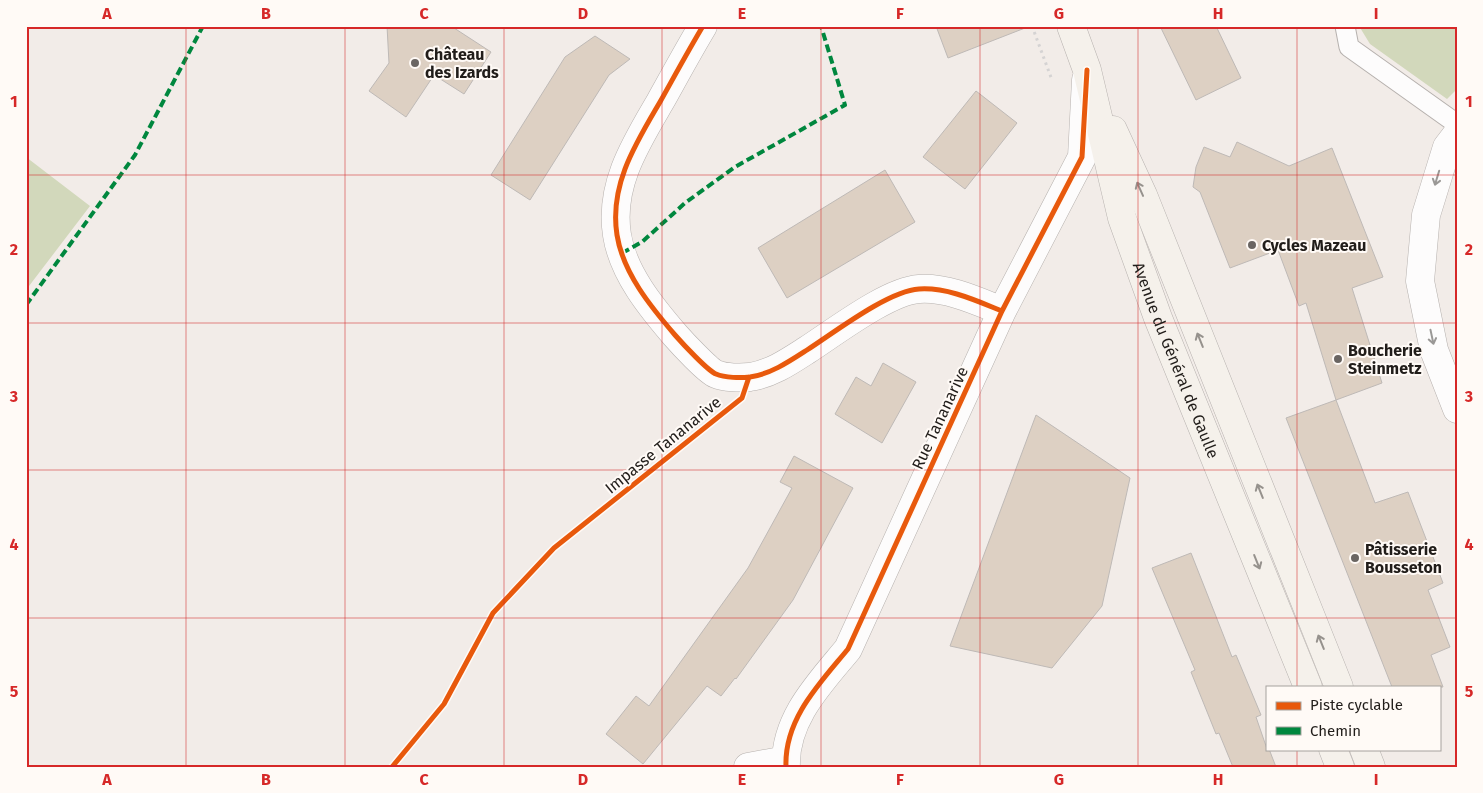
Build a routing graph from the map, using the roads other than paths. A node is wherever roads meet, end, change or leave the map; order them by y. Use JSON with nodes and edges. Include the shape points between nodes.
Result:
{"nodes":[{"id":1,"x":703,"y":26,"type":"edge"},
{"id":2,"x":1071,"y":26,"type":"edge"},
{"id":3,"x":1345,"y":26,"type":"edge"},
{"id":4,"x":1087,"y":70,"type":"junction"},
{"id":5,"x":1457,"y":124,"type":"edge"},
{"id":6,"x":1457,"y":134,"type":"edge"},
{"id":7,"x":1002,"y":311,"type":"junction"},
{"id":8,"x":1457,"y":409,"type":"edge"},
{"id":9,"x":1308,"y":686,"type":"edge"},
{"id":10,"x":1339,"y":686,"type":"edge"},
{"id":11,"x":1333,"y":750,"type":"edge"},
{"id":12,"x":1364,"y":750,"type":"edge"},
{"id":13,"x":786,"y":763,"type":"edge"},
{"id":14,"x":748,"y":767,"type":"edge"},
{"id":15,"x":1340,"y":767,"type":"edge"},
{"id":16,"x":1371,"y":767,"type":"edge"}],
"edges":[{"from":1,"to":7,"type":"street","name":"Impasse Tananarive","via":[[636,144],[622,175],[615,214],[622,253],[648,302],[678,338],[716,374],[742,377],[764,374],[785,364],[895,294],[919,288],[942,291]]},
{"from":2,"to":4,"type":"main road","name":"Avenue du Général de Gaulle"},
{"from":3,"to":5,"type":"lane","via":[[1349,47]]},
{"from":4,"to":7,"type":"street","name":"Rue Tananarive","via":[[1082,157]]},
{"from":4,"to":9,"type":"main road","name":"Avenue du Général de Gaulle","one_way":true,"via":[[1122,218],[1158,318]]},
{"from":10,"to":4,"type":"main road","one_way":true,"via":[[1143,196]]},
{"from":6,"to":8,"type":"street","one_way":true,"via":[[1447,148],[1426,215],[1420,281],[1434,350]]},
{"from":7,"to":13,"type":"street","name":"Rue Tananarive","via":[[848,649],[814,689],[793,728]]},
{"from":11,"to":15,"type":"main road"},
{"from":12,"to":16,"type":"main road"},
{"from":13,"to":14,"type":"street"}]}
